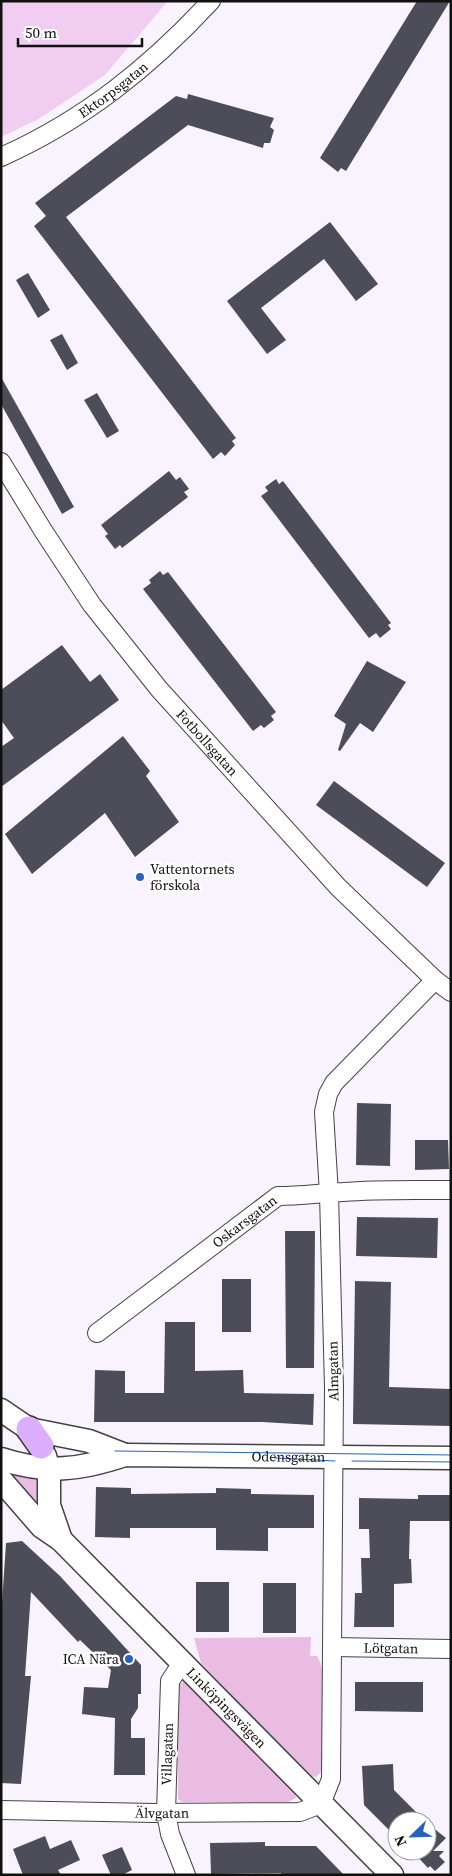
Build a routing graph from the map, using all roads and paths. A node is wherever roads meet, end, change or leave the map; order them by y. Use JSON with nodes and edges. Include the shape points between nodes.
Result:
{"nodes":[{"id":1,"x":211,"y":1,"type":"edge"},
{"id":2,"x":1,"y":156,"type":"edge"},
{"id":3,"x":1,"y":462,"type":"edge"},
{"id":4,"x":435,"y":980,"type":"junction"},
{"id":5,"x":451,"y":992,"type":"edge"},
{"id":6,"x":451,"y":1190,"type":"edge"},
{"id":7,"x":329,"y":1194,"type":"junction"},
{"id":8,"x":97,"y":1333,"type":"dead end"},
{"id":9,"x":1,"y":1410,"type":"edge"},
{"id":10,"x":35,"y":1437,"type":"junction"},
{"id":11,"x":125,"y":1455,"type":"junction"},
{"id":12,"x":333,"y":1457,"type":"junction"},
{"id":13,"x":451,"y":1458,"type":"edge"},
{"id":14,"x":1,"y":1459,"type":"edge"},
{"id":15,"x":49,"y":1470,"type":"junction"},
{"id":16,"x":1,"y":1480,"type":"edge"},
{"id":17,"x":62,"y":1540,"type":"junction"},
{"id":18,"x":332,"y":1647,"type":"junction"},
{"id":19,"x":451,"y":1649,"type":"edge"},
{"id":20,"x":182,"y":1663,"type":"junction"},
{"id":21,"x":321,"y":1804,"type":"junction"},
{"id":22,"x":1,"y":1810,"type":"edge"},
{"id":23,"x":166,"y":1813,"type":"junction"},
{"id":24,"x":186,"y":1875,"type":"edge"},
{"id":25,"x":392,"y":1875,"type":"edge"}],
"edges":[{"from":1,"to":2,"type":"street","name":"Ektorpsgatan","via":[[149,63],[88,111]]},
{"from":3,"to":4,"type":"street","name":"Fotbollsgatan","via":[[92,605],[159,689],[338,887]]},
{"from":4,"to":5,"type":"street","name":"Fotbollsgatan"},
{"from":4,"to":7,"type":"street","name":"Almgatan","via":[[346,1070],[328,1094],[324,1112]]},
{"from":6,"to":7,"type":"street","name":"Oskarsgatan"},
{"from":7,"to":8,"type":"street","name":"Oskarsgatan","via":[[278,1196]]},
{"from":7,"to":12,"type":"street","name":"Almgatan"},
{"from":9,"to":10,"type":"street"},
{"from":10,"to":11,"type":"street","name":"Odensgatan","via":[[89,1441]]},
{"from":10,"to":15,"type":"street","name":"Linköpingsvägen"},
{"from":11,"to":12,"type":"street","name":"Odensgatan"},
{"from":11,"to":15,"type":"street","name":"Odensgatan","via":[[88,1466]]},
{"from":12,"to":13,"type":"street","name":"Odensgatan"},
{"from":12,"to":18,"type":"street","name":"Almgatan"},
{"from":14,"to":15,"type":"street","name":"Odensgatan"},
{"from":15,"to":17,"type":"street","name":"Linköpingsvägen","via":[[49,1505]]},
{"from":16,"to":17,"type":"street","name":"Linköpingsvägen","via":[[42,1527]]},
{"from":17,"to":20,"type":"street","name":"Linköpingsvägen"},
{"from":18,"to":19,"type":"street","name":"Lötgatan"},
{"from":18,"to":21,"type":"street","name":"Almgatan","via":[[331,1779]]},
{"from":20,"to":21,"type":"street","name":"Linköpingsvägen"},
{"from":20,"to":23,"type":"street","name":"Villagatan","via":[[170,1681]]},
{"from":21,"to":23,"type":"street","name":"Älvgatan","via":[[300,1812]]},
{"from":21,"to":25,"type":"street","name":"Linköpingsvägen"},
{"from":22,"to":23,"type":"street","name":"Älvgatan"},
{"from":23,"to":24,"type":"street","name":"Villagatan","via":[[170,1834]]}]}
